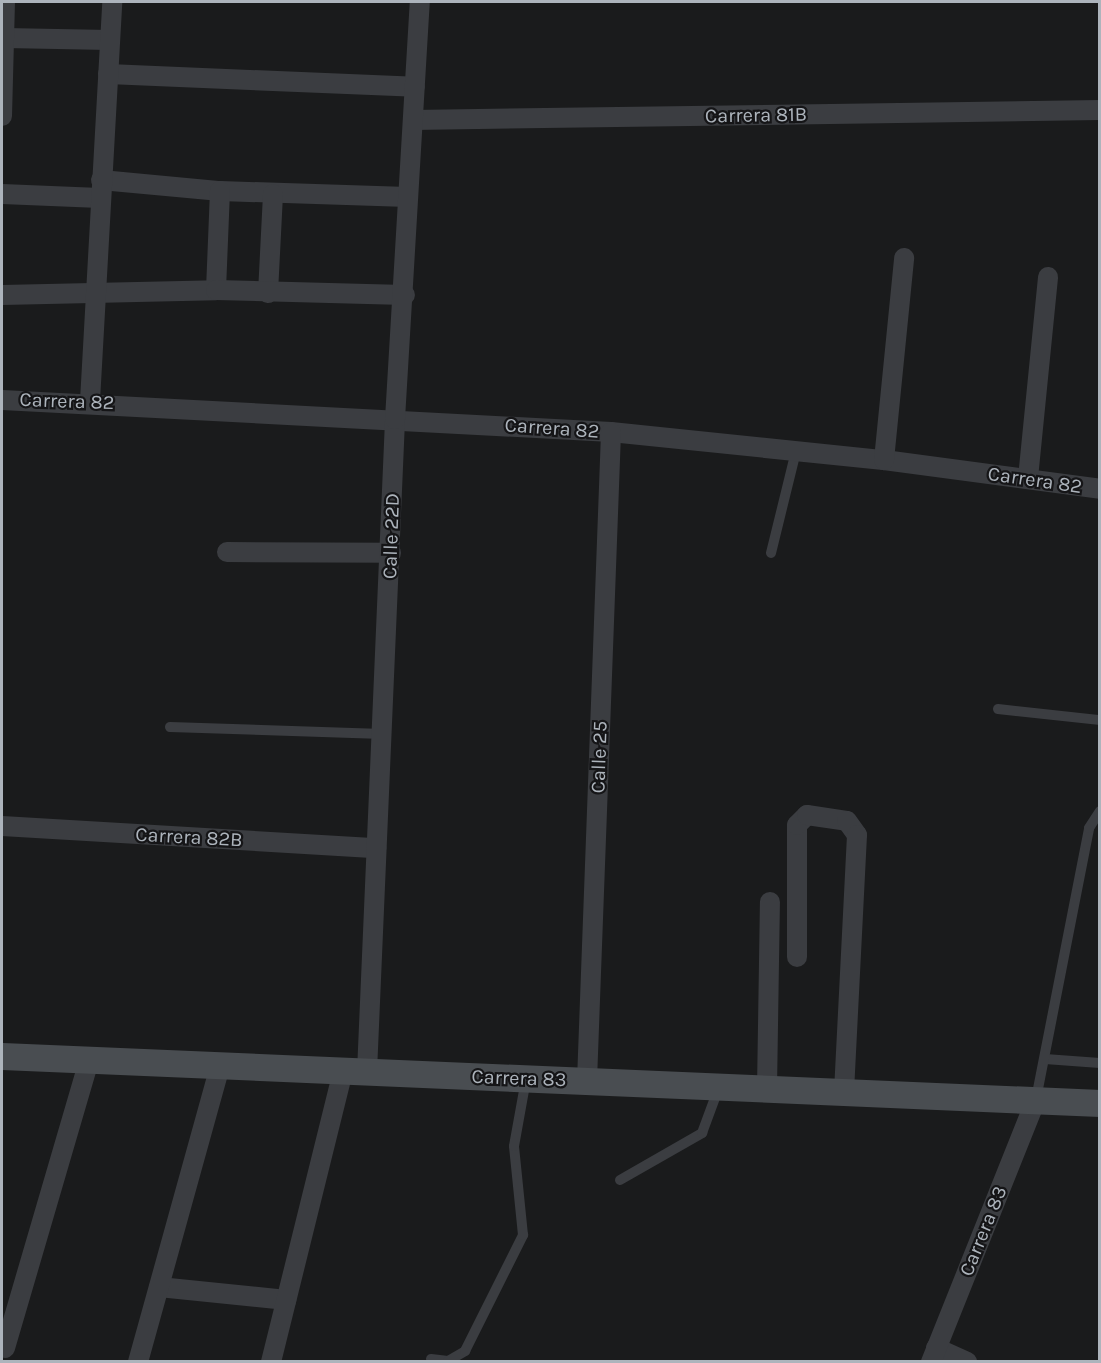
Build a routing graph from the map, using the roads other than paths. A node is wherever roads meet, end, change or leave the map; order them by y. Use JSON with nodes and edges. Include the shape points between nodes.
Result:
{"nodes":[{"id":1,"x":6,"y":2,"type":"edge"},
{"id":2,"x":112,"y":2,"type":"edge"},
{"id":3,"x":420,"y":2,"type":"edge"},
{"id":4,"x":5,"y":38,"type":"junction"},
{"id":5,"x":110,"y":40,"type":"junction"},
{"id":6,"x":108,"y":74,"type":"junction"},
{"id":7,"x":415,"y":87,"type":"junction"},
{"id":8,"x":1100,"y":110,"type":"edge"},
{"id":9,"x":2,"y":116,"type":"edge"},
{"id":10,"x":413,"y":120,"type":"junction"},
{"id":11,"x":101,"y":189,"type":"junction"},
{"id":12,"x":220,"y":191,"type":"junction"},
{"id":13,"x":2,"y":194,"type":"edge"},
{"id":14,"x":273,"y":194,"type":"junction"},
{"id":15,"x":408,"y":197,"type":"junction"},
{"id":16,"x":904,"y":258,"type":"dead end"},
{"id":17,"x":1048,"y":277,"type":"dead end"},
{"id":18,"x":216,"y":290,"type":"junction"},
{"id":19,"x":268,"y":293,"type":"junction"},
{"id":20,"x":405,"y":295,"type":"junction"},
{"id":21,"x":2,"y":296,"type":"edge"},
{"id":22,"x":96,"y":296,"type":"junction"},
{"id":23,"x":2,"y":400,"type":"edge"},
{"id":24,"x":90,"y":401,"type":"junction"},
{"id":25,"x":395,"y":419,"type":"junction"},
{"id":26,"x":611,"y":432,"type":"junction"},
{"id":27,"x":796,"y":451,"type":"junction"},
{"id":28,"x":884,"y":459,"type":"junction"},
{"id":29,"x":1028,"y":478,"type":"junction"},
{"id":30,"x":1100,"y":489,"type":"edge"},
{"id":31,"x":227,"y":552,"type":"dead end"},
{"id":32,"x":391,"y":553,"type":"junction"},
{"id":33,"x":771,"y":553,"type":"dead end"},
{"id":34,"x":998,"y":709,"type":"dead end"},
{"id":35,"x":1100,"y":720,"type":"edge"},
{"id":36,"x":170,"y":726,"type":"dead end"},
{"id":37,"x":383,"y":734,"type":"junction"},
{"id":38,"x":1100,"y":811,"type":"edge"},
{"id":39,"x":2,"y":826,"type":"edge"},
{"id":40,"x":376,"y":848,"type":"junction"},
{"id":41,"x":770,"y":902,"type":"dead end"},
{"id":42,"x":797,"y":957,"type":"dead end"},
{"id":43,"x":2,"y":1056,"type":"edge"},
{"id":44,"x":1045,"y":1059,"type":"junction"},
{"id":45,"x":89,"y":1060,"type":"junction"},
{"id":46,"x":1100,"y":1063,"type":"edge"},
{"id":47,"x":220,"y":1066,"type":"junction"},
{"id":48,"x":355,"y":1071,"type":"junction"},
{"id":49,"x":526,"y":1079,"type":"junction"},
{"id":50,"x":587,"y":1081,"type":"junction"},
{"id":51,"x":719,"y":1087,"type":"junction"},
{"id":52,"x":767,"y":1089,"type":"junction"},
{"id":53,"x":844,"y":1092,"type":"junction"},
{"id":54,"x":1036,"y":1100,"type":"junction"},
{"id":55,"x":1100,"y":1102,"type":"edge"},
{"id":56,"x":620,"y":1180,"type":"dead end"},
{"id":57,"x":159,"y":1287,"type":"junction"},
{"id":58,"x":286,"y":1300,"type":"junction"},
{"id":59,"x":5,"y":1348,"type":"dead end"},
{"id":60,"x":934,"y":1355,"type":"edge"},
{"id":61,"x":431,"y":1359,"type":"dead end"},
{"id":62,"x":138,"y":1362,"type":"edge"},
{"id":63,"x":271,"y":1362,"type":"edge"},
{"id":64,"x":968,"y":1362,"type":"edge"}],
"edges":[{"from":1,"to":4,"type":"street"},
{"from":2,"to":5,"type":"street"},
{"from":3,"to":7,"type":"street","name":"Calle 22D"},
{"from":4,"to":5,"type":"street"},
{"from":4,"to":9,"type":"street"},
{"from":5,"to":6,"type":"street"},
{"from":6,"to":7,"type":"street"},
{"from":6,"to":11,"type":"street"},
{"from":7,"to":10,"type":"street","name":"Calle 22D"},
{"from":8,"to":10,"type":"street","name":"Carrera 81B"},
{"from":10,"to":15,"type":"street","name":"Calle 22D"},
{"from":11,"to":12,"type":"street"},
{"from":11,"to":13,"type":"street"},
{"from":11,"to":22,"type":"street"},
{"from":12,"to":14,"type":"street"},
{"from":12,"to":18,"type":"street"},
{"from":14,"to":15,"type":"street"},
{"from":14,"to":19,"type":"street"},
{"from":15,"to":20,"type":"street","name":"Calle 22D"},
{"from":16,"to":28,"type":"street"},
{"from":17,"to":29,"type":"street"},
{"from":18,"to":19,"type":"street"},
{"from":18,"to":22,"type":"street"},
{"from":19,"to":20,"type":"street"},
{"from":20,"to":25,"type":"street","name":"Calle 22D"},
{"from":21,"to":22,"type":"street"},
{"from":22,"to":24,"type":"street"},
{"from":23,"to":24,"type":"street","name":"Carrera 82"},
{"from":24,"to":25,"type":"street","name":"Carrera 82"},
{"from":25,"to":26,"type":"street","name":"Carrera 82"},
{"from":25,"to":32,"type":"street","name":"Calle 22D"},
{"from":26,"to":27,"type":"street","name":"Carrera 82"},
{"from":26,"to":50,"type":"street","name":"Calle 25"},
{"from":27,"to":28,"type":"street","name":"Carrera 82"},
{"from":27,"to":33,"type":"lane"},
{"from":28,"to":29,"type":"street","name":"Carrera 82"},
{"from":29,"to":30,"type":"street","name":"Carrera 82"},
{"from":31,"to":32,"type":"street"},
{"from":32,"to":37,"type":"street","name":"Calle 22D"},
{"from":34,"to":35,"type":"lane"},
{"from":36,"to":37,"type":"lane"},
{"from":37,"to":40,"type":"street","name":"Calle 22D"},
{"from":38,"to":44,"type":"lane","via":[[1089,828]]},
{"from":39,"to":40,"type":"street","name":"Carrera 82B"},
{"from":40,"to":48,"type":"street","name":"Calle 22D"},
{"from":41,"to":52,"type":"street"},
{"from":42,"to":53,"type":"street","via":[[797,825],[807,814],[847,821],[857,835]]},
{"from":43,"to":45,"type":"street","name":"Carrera 83"},
{"from":44,"to":46,"type":"lane"},
{"from":44,"to":54,"type":"lane"},
{"from":45,"to":47,"type":"street","name":"Carrera 83"},
{"from":45,"to":59,"type":"street"},
{"from":47,"to":48,"type":"street","name":"Carrera 83"},
{"from":47,"to":57,"type":"street"},
{"from":48,"to":49,"type":"street","name":"Carrera 83"},
{"from":48,"to":58,"type":"street","name":"Calle 22D"},
{"from":49,"to":50,"type":"street","name":"Carrera 83"},
{"from":49,"to":61,"type":"lane","via":[[514,1146],[523,1234],[465,1351],[448,1361]]},
{"from":50,"to":51,"type":"street","name":"Carrera 83"},
{"from":51,"to":52,"type":"street","name":"Carrera 83"},
{"from":51,"to":56,"type":"lane","via":[[702,1133]]},
{"from":52,"to":53,"type":"street","name":"Carrera 83"},
{"from":53,"to":54,"type":"street","name":"Carrera 83"},
{"from":54,"to":55,"type":"street","name":"Carrera 83"},
{"from":54,"to":60,"type":"street","name":"Carrera 83"},
{"from":57,"to":58,"type":"street"},
{"from":57,"to":62,"type":"street"},
{"from":58,"to":63,"type":"street","name":"Calle 22D"},
{"from":60,"to":64,"type":"street"}]}
